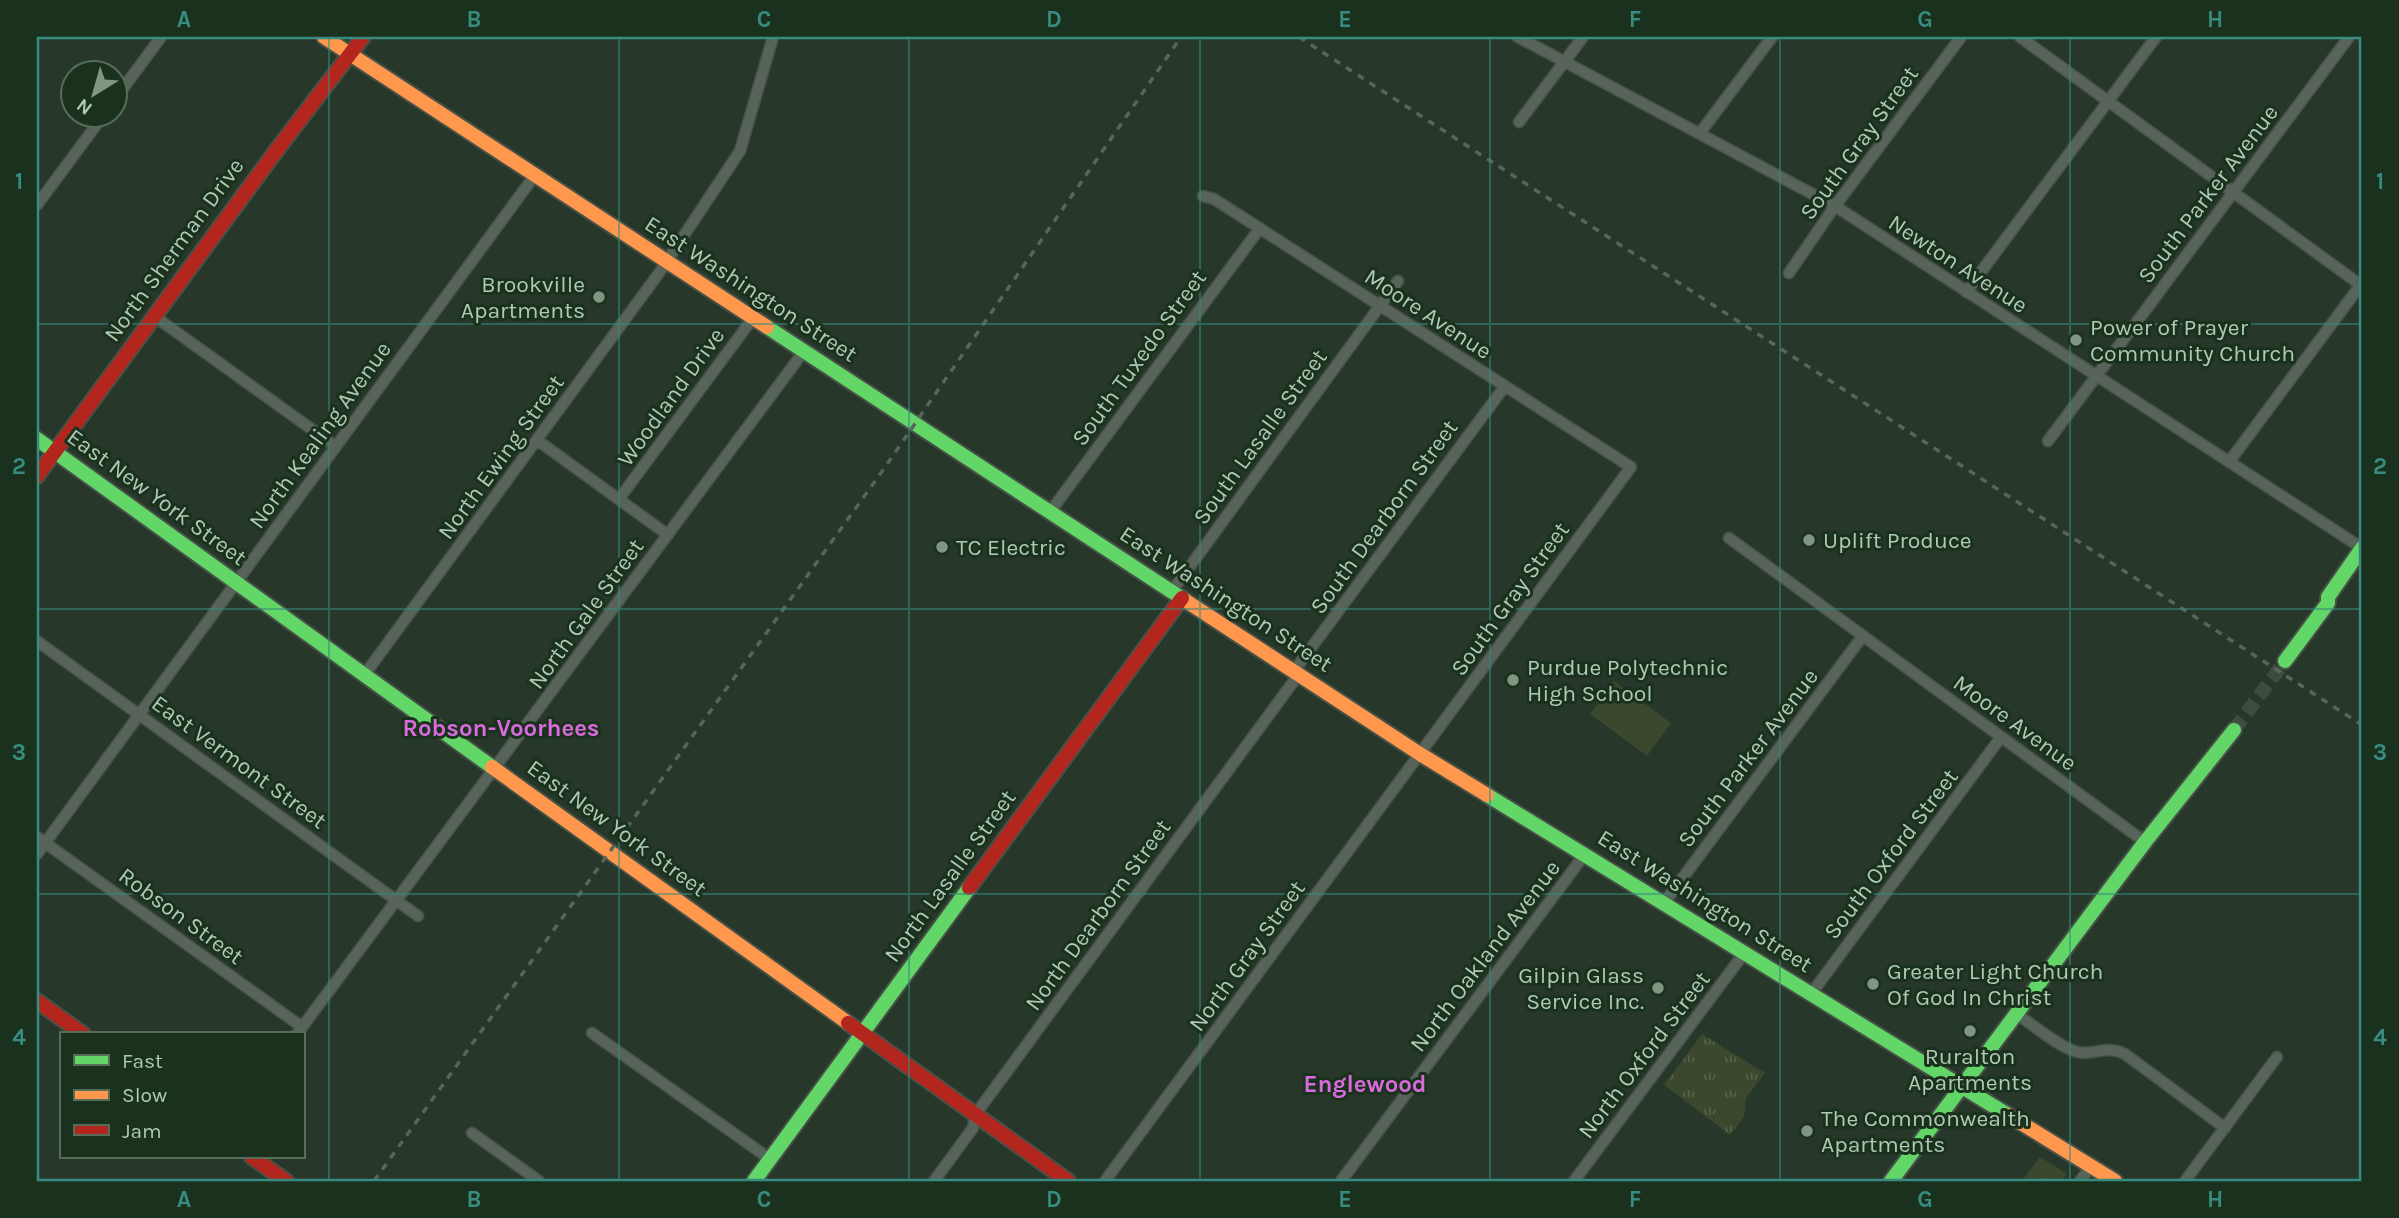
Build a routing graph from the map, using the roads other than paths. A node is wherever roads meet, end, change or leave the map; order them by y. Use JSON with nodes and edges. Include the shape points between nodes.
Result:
{"nodes":[{"id":1,"x":161,"y":37,"type":"edge"},
{"id":2,"x":324,"y":37,"type":"edge"},
{"id":3,"x":363,"y":37,"type":"edge"},
{"id":4,"x":773,"y":37,"type":"edge"},
{"id":5,"x":1518,"y":37,"type":"edge"},
{"id":6,"x":1583,"y":37,"type":"edge"},
{"id":7,"x":1772,"y":37,"type":"edge"},
{"id":8,"x":1961,"y":37,"type":"edge"},
{"id":9,"x":2020,"y":37,"type":"edge"},
{"id":10,"x":2155,"y":37,"type":"edge"},
{"id":11,"x":2349,"y":37,"type":"edge"},
{"id":12,"x":350,"y":54,"type":"junction"},
{"id":13,"x":1565,"y":61,"type":"junction"},
{"id":14,"x":130,"y":79,"type":"edge"},
{"id":15,"x":2108,"y":101,"type":"junction"},
{"id":16,"x":1519,"y":122,"type":"dead end"},
{"id":17,"x":93,"y":130,"type":"edge"},
{"id":18,"x":1700,"y":133,"type":"junction"},
{"id":19,"x":535,"y":175,"type":"junction"},
{"id":20,"x":2233,"y":193,"type":"junction"},
{"id":21,"x":1203,"y":195,"type":"dead end"},
{"id":22,"x":37,"y":205,"type":"edge"},
{"id":23,"x":1835,"y":206,"type":"junction"},
{"id":24,"x":1260,"y":228,"type":"junction"},
{"id":25,"x":668,"y":262,"type":"junction"},
{"id":26,"x":1789,"y":273,"type":"dead end"},
{"id":27,"x":1398,"y":281,"type":"dead end"},
{"id":28,"x":2362,"y":284,"type":"edge"},
{"id":29,"x":1966,"y":292,"type":"junction"},
{"id":30,"x":1381,"y":306,"type":"junction"},
{"id":31,"x":154,"y":316,"type":"junction"},
{"id":32,"x":753,"y":318,"type":"junction"},
{"id":33,"x":804,"y":351,"type":"junction"},
{"id":34,"x":2097,"y":377,"type":"junction"},
{"id":35,"x":1504,"y":386,"type":"junction"},
{"id":36,"x":37,"y":439,"type":"edge"},
{"id":37,"x":537,"y":440,"type":"junction"},
{"id":38,"x":2048,"y":441,"type":"dead end"},
{"id":39,"x":335,"y":446,"type":"junction"},
{"id":40,"x":54,"y":452,"type":"junction"},
{"id":41,"x":2229,"y":462,"type":"junction"},
{"id":42,"x":1632,"y":467,"type":"joint"},
{"id":43,"x":37,"y":476,"type":"edge"},
{"id":44,"x":619,"y":499,"type":"junction"},
{"id":45,"x":1050,"y":512,"type":"junction"},
{"id":46,"x":668,"y":535,"type":"junction"},
{"id":47,"x":1729,"y":538,"type":"dead end"},
{"id":48,"x":2362,"y":548,"type":"edge"},
{"id":49,"x":236,"y":582,"type":"junction"},
{"id":50,"x":1177,"y":594,"type":"junction"},
{"id":51,"x":1862,"y":637,"type":"junction"},
{"id":52,"x":37,"y":641,"type":"edge"},
{"id":53,"x":2282,"y":658,"type":"tunnel mouth"},
{"id":54,"x":1296,"y":673,"type":"junction"},
{"id":55,"x":365,"y":674,"type":"junction"},
{"id":56,"x":138,"y":713,"type":"junction"},
{"id":57,"x":2231,"y":727,"type":"tunnel mouth"},
{"id":58,"x":2001,"y":737,"type":"junction"},
{"id":59,"x":1420,"y":754,"type":"junction"},
{"id":60,"x":496,"y":768,"type":"junction"},
{"id":61,"x":41,"y":840,"type":"edge"},
{"id":62,"x":2145,"y":842,"type":"junction"},
{"id":63,"x":37,"y":854,"type":"edge"},
{"id":64,"x":1585,"y":854,"type":"junction"},
{"id":65,"x":397,"y":900,"type":"junction"},
{"id":66,"x":1664,"y":903,"type":"junction"},
{"id":67,"x":418,"y":916,"type":"dead end"},
{"id":68,"x":1745,"y":952,"type":"junction"},
{"id":69,"x":1811,"y":994,"type":"junction"},
{"id":70,"x":37,"y":1001,"type":"edge"},
{"id":71,"x":2015,"y":1013,"type":"junction"},
{"id":72,"x":300,"y":1031,"type":"edge"},
{"id":73,"x":80,"y":1032,"type":"edge"},
{"id":74,"x":592,"y":1033,"type":"dead end"},
{"id":75,"x":862,"y":1034,"type":"junction"},
{"id":76,"x":2277,"y":1058,"type":"dead end"},
{"id":77,"x":1961,"y":1086,"type":"junction"},
{"id":78,"x":975,"y":1115,"type":"junction"},
{"id":79,"x":2225,"y":1128,"type":"junction"},
{"id":80,"x":472,"y":1133,"type":"dead end"},
{"id":81,"x":253,"y":1158,"type":"edge"},
{"id":82,"x":770,"y":1159,"type":"junction"},
{"id":83,"x":2091,"y":1166,"type":"junction"},
{"id":84,"x":286,"y":1181,"type":"edge"},
{"id":85,"x":539,"y":1181,"type":"edge"},
{"id":86,"x":754,"y":1181,"type":"edge"},
{"id":87,"x":934,"y":1181,"type":"edge"},
{"id":88,"x":1068,"y":1181,"type":"edge"},
{"id":89,"x":1105,"y":1181,"type":"edge"},
{"id":90,"x":1341,"y":1181,"type":"edge"},
{"id":91,"x":1574,"y":1181,"type":"edge"},
{"id":92,"x":1891,"y":1181,"type":"edge"},
{"id":93,"x":2080,"y":1181,"type":"edge"},
{"id":94,"x":2115,"y":1181,"type":"edge"},
{"id":95,"x":2185,"y":1181,"type":"edge"}],
"edges":[{"from":1,"to":14,"type":"street"},
{"from":2,"to":12,"type":"main road","name":"East Washington Street"},
{"from":3,"to":12,"type":"main road","name":"North Sherman Drive"},
{"from":4,"to":25,"type":"street","name":"North Ewing Street","via":[[740,151]]},
{"from":5,"to":13,"type":"street","name":"Newton Avenue"},
{"from":6,"to":13,"type":"street"},
{"from":7,"to":18,"type":"street"},
{"from":8,"to":23,"type":"street","name":"South Gray Street"},
{"from":9,"to":15,"type":"street"},
{"from":10,"to":15,"type":"street"},
{"from":11,"to":20,"type":"street","name":"South Parker Avenue"},
{"from":12,"to":19,"type":"main road","name":"East Washington Street"},
{"from":12,"to":31,"type":"main road","name":"North Sherman Drive"},
{"from":13,"to":16,"type":"street"},
{"from":13,"to":18,"type":"street","name":"Newton Avenue"},
{"from":15,"to":20,"type":"street"},
{"from":15,"to":29,"type":"street"},
{"from":17,"to":22,"type":"street"},
{"from":18,"to":23,"type":"street","name":"Newton Avenue"},
{"from":19,"to":25,"type":"main road","name":"East Washington Street"},
{"from":19,"to":39,"type":"street","name":"North Kealing Avenue"},
{"from":20,"to":28,"type":"street"},
{"from":20,"to":34,"type":"street","name":"South Parker Avenue"},
{"from":21,"to":24,"type":"street","name":"Moore Avenue"},
{"from":23,"to":26,"type":"street","name":"South Gray Street"},
{"from":23,"to":29,"type":"street","name":"Newton Avenue"},
{"from":24,"to":30,"type":"street","name":"Moore Avenue"},
{"from":24,"to":45,"type":"street","name":"South Tuxedo Street"},
{"from":25,"to":32,"type":"main road","name":"East Washington Street"},
{"from":25,"to":37,"type":"street","name":"North Ewing Street"},
{"from":27,"to":30,"type":"street","name":"South Lasalle Street"},
{"from":28,"to":41,"type":"street"},
{"from":29,"to":34,"type":"street","name":"Newton Avenue"},
{"from":30,"to":35,"type":"street","name":"Moore Avenue"},
{"from":30,"to":50,"type":"street","name":"South Lasalle Street"},
{"from":31,"to":39,"type":"street"},
{"from":31,"to":40,"type":"main road","name":"North Sherman Drive"},
{"from":32,"to":33,"type":"main road","name":"East Washington Street"},
{"from":32,"to":44,"type":"street","name":"Woodland Drive"},
{"from":33,"to":45,"type":"main road","name":"East Washington Street"},
{"from":33,"to":46,"type":"street","name":"North Gale Street"},
{"from":34,"to":38,"type":"street","name":"South Parker Avenue"},
{"from":34,"to":41,"type":"street","name":"Newton Avenue"},
{"from":35,"to":42,"type":"street","name":"Moore Avenue"},
{"from":35,"to":54,"type":"street","name":"South Dearborn Street"},
{"from":36,"to":40,"type":"main road","name":"East New York Street"},
{"from":37,"to":44,"type":"street"},
{"from":37,"to":55,"type":"street","name":"North Ewing Street"},
{"from":39,"to":49,"type":"street","name":"North Kealing Avenue"},
{"from":40,"to":43,"type":"main road","name":"North Sherman Drive"},
{"from":40,"to":49,"type":"main road","name":"East New York Street"},
{"from":41,"to":48,"type":"street","name":"Newton Avenue"},
{"from":42,"to":59,"type":"street","name":"South Gray Street"},
{"from":44,"to":46,"type":"street"},
{"from":45,"to":50,"type":"main road","name":"East Washington Street"},
{"from":46,"to":60,"type":"street","name":"North Gale Street"},
{"from":47,"to":51,"type":"street","name":"Moore Avenue"},
{"from":48,"to":53,"type":"main road","via":[[2328,597],[2321,598]]},
{"from":49,"to":55,"type":"main road","name":"East New York Street"},
{"from":49,"to":56,"type":"street","name":"North Kealing Avenue"},
{"from":50,"to":54,"type":"main road","name":"East Washington Street"},
{"from":50,"to":75,"type":"main road","name":"North Lasalle Street"},
{"from":51,"to":58,"type":"street","name":"Moore Avenue"},
{"from":51,"to":66,"type":"street","name":"South Parker Avenue"},
{"from":52,"to":56,"type":"street","name":"East Vermont Street"},
{"from":54,"to":59,"type":"main road","name":"East Washington Street"},
{"from":54,"to":78,"type":"street","name":"North Dearborn Street"},
{"from":55,"to":60,"type":"main road","name":"East New York Street"},
{"from":56,"to":61,"type":"street","name":"North Kealing Avenue"},
{"from":56,"to":65,"type":"street","name":"East Vermont Street"},
{"from":57,"to":62,"type":"main road","via":[[2192,786]]},
{"from":58,"to":62,"type":"street","name":"Moore Avenue"},
{"from":58,"to":69,"type":"street","name":"South Oxford Street"},
{"from":59,"to":64,"type":"main road","name":"East Washington Street"},
{"from":59,"to":89,"type":"street","name":"North Gray Street"},
{"from":60,"to":65,"type":"street","name":"North Gale Street"},
{"from":60,"to":75,"type":"main road","name":"East New York Street"},
{"from":61,"to":63,"type":"street","name":"North Kealing Avenue"},
{"from":61,"to":72,"type":"street","name":"Robson Street"},
{"from":62,"to":71,"type":"main road"},
{"from":64,"to":66,"type":"main road","name":"East Washington Street"},
{"from":64,"to":90,"type":"street","name":"North Oakland Avenue"},
{"from":65,"to":67,"type":"street","name":"East Vermont Street"},
{"from":65,"to":72,"type":"street","name":"North Gale Street"},
{"from":66,"to":68,"type":"main road","name":"East Washington Street"},
{"from":68,"to":69,"type":"main road","name":"East Washington Street"},
{"from":68,"to":91,"type":"street","name":"North Oxford Street"},
{"from":69,"to":77,"type":"main road","name":"East Washington Street"},
{"from":70,"to":73,"type":"main road"},
{"from":71,"to":77,"type":"main road"},
{"from":71,"to":79,"type":"street","via":[[2077,1052],[2106,1048],[2125,1054]]},
{"from":74,"to":82,"type":"street"},
{"from":75,"to":78,"type":"main road","name":"East New York Street"},
{"from":75,"to":82,"type":"main road","name":"North Lasalle Street"},
{"from":76,"to":79,"type":"street"},
{"from":77,"to":83,"type":"main road","name":"East Washington Street"},
{"from":77,"to":92,"type":"main road"},
{"from":78,"to":87,"type":"street","name":"North Dearborn Street","via":[[973,1128]]},
{"from":78,"to":88,"type":"main road","name":"East New York Street"},
{"from":79,"to":95,"type":"street"},
{"from":80,"to":85,"type":"street"},
{"from":81,"to":84,"type":"main road"},
{"from":82,"to":86,"type":"main road","name":"North Lasalle Street"},
{"from":83,"to":93,"type":"street"},
{"from":83,"to":94,"type":"main road","name":"East Washington Street"}]}
